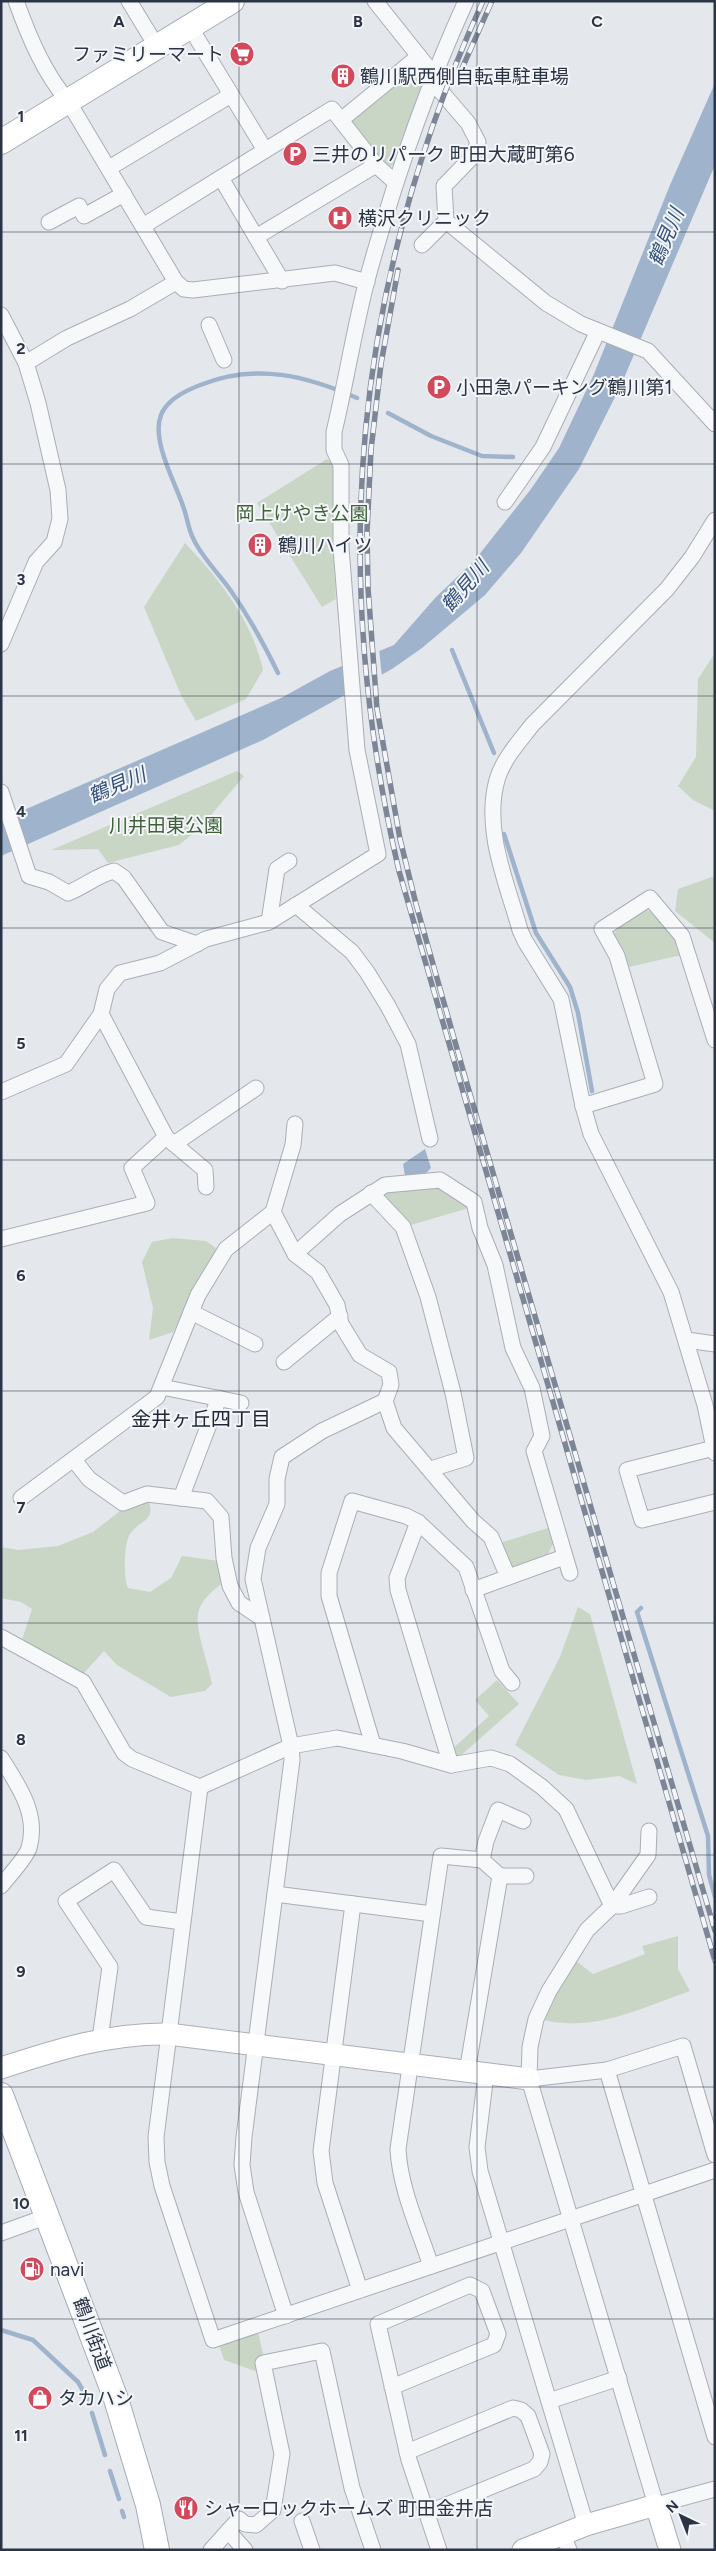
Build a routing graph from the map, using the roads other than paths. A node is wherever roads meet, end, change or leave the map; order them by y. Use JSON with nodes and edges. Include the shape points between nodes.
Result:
{"nodes":[{"id":1,"x":16,"y":1,"type":"edge"},
{"id":2,"x":129,"y":1,"type":"edge"},
{"id":3,"x":232,"y":1,"type":"edge"},
{"id":4,"x":376,"y":1,"type":"edge"},
{"id":5,"x":466,"y":1,"type":"edge"},
{"id":6,"x":190,"y":27,"type":"junction"},
{"id":7,"x":157,"y":47,"type":"junction"},
{"id":8,"x":419,"y":56,"type":"junction"},
{"id":9,"x":433,"y":78,"type":"junction"},
{"id":10,"x":231,"y":95,"type":"junction"},
{"id":11,"x":68,"y":101,"type":"junction"},
{"id":12,"x":340,"y":120,"type":"junction"},
{"id":13,"x":1,"y":142,"type":"edge"},
{"id":14,"x":265,"y":150,"type":"junction"},
{"id":15,"x":376,"y":164,"type":"junction"},
{"id":16,"x":109,"y":168,"type":"junction"},
{"id":17,"x":221,"y":178,"type":"junction"},
{"id":18,"x":396,"y":183,"type":"junction"},
{"id":19,"x":124,"y":194,"type":"junction"},
{"id":20,"x":446,"y":221,"type":"junction"},
{"id":21,"x":49,"y":222,"type":"dead end"},
{"id":22,"x":142,"y":226,"type":"junction"},
{"id":23,"x":256,"y":237,"type":"junction"},
{"id":24,"x":422,"y":245,"type":"dead end"},
{"id":25,"x":282,"y":281,"type":"junction"},
{"id":26,"x":176,"y":282,"type":"junction"},
{"id":27,"x":367,"y":282,"type":"junction"},
{"id":28,"x":1,"y":315,"type":"edge"},
{"id":29,"x":209,"y":325,"type":"dead end"},
{"id":30,"x":600,"y":332,"type":"junction"},
{"id":31,"x":224,"y":360,"type":"dead end"},
{"id":32,"x":26,"y":363,"type":"junction"},
{"id":33,"x":715,"y":424,"type":"edge"},
{"id":34,"x":505,"y":502,"type":"dead end"},
{"id":35,"x":715,"y":520,"type":"edge"},
{"id":36,"x":1,"y":644,"type":"edge"},
{"id":37,"x":1,"y":792,"type":"edge"},
{"id":38,"x":289,"y":861,"type":"dead end"},
{"id":39,"x":296,"y":905,"type":"junction"},
{"id":40,"x":269,"y":922,"type":"junction"},
{"id":41,"x":196,"y":944,"type":"junction"},
{"id":42,"x":101,"y":1014,"type":"junction"},
{"id":43,"x":715,"y":1040,"type":"edge"},
{"id":44,"x":256,"y":1088,"type":"dead end"},
{"id":45,"x":1,"y":1092,"type":"edge"},
{"id":46,"x":585,"y":1106,"type":"junction"},
{"id":47,"x":295,"y":1124,"type":"dead end"},
{"id":48,"x":430,"y":1139,"type":"dead end"},
{"id":49,"x":170,"y":1141,"type":"junction"},
{"id":50,"x":206,"y":1187,"type":"dead end"},
{"id":51,"x":371,"y":1193,"type":"junction"},
{"id":52,"x":273,"y":1212,"type":"junction"},
{"id":53,"x":1,"y":1239,"type":"edge"},
{"id":54,"x":295,"y":1254,"type":"junction"},
{"id":55,"x":191,"y":1312,"type":"junction"},
{"id":56,"x":340,"y":1316,"type":"junction"},
{"id":57,"x":687,"y":1340,"type":"junction"},
{"id":58,"x":255,"y":1344,"type":"dead end"},
{"id":59,"x":715,"y":1344,"type":"edge"},
{"id":60,"x":284,"y":1362,"type":"dead end"},
{"id":61,"x":162,"y":1387,"type":"junction"},
{"id":62,"x":219,"y":1398,"type":"junction"},
{"id":63,"x":385,"y":1401,"type":"junction"},
{"id":64,"x":241,"y":1403,"type":"dead end"},
{"id":65,"x":714,"y":1450,"type":"edge"},
{"id":66,"x":74,"y":1460,"type":"junction"},
{"id":67,"x":430,"y":1468,"type":"junction"},
{"id":68,"x":21,"y":1498,"type":"dead end"},
{"id":69,"x":181,"y":1498,"type":"junction"},
{"id":70,"x":715,"y":1502,"type":"edge"},
{"id":71,"x":418,"y":1522,"type":"junction"},
{"id":72,"x":564,"y":1557,"type":"junction"},
{"id":73,"x":570,"y":1573,"type":"dead end"},
{"id":74,"x":508,"y":1577,"type":"junction"},
{"id":75,"x":474,"y":1590,"type":"junction"},
{"id":76,"x":260,"y":1617,"type":"junction"},
{"id":77,"x":1,"y":1637,"type":"edge"},
{"id":78,"x":512,"y":1683,"type":"dead end"},
{"id":79,"x":373,"y":1745,"type":"junction"},
{"id":80,"x":291,"y":1746,"type":"junction"},
{"id":81,"x":3,"y":1766,"type":"edge"},
{"id":82,"x":451,"y":1766,"type":"junction"},
{"id":83,"x":200,"y":1787,"type":"junction"},
{"id":84,"x":523,"y":1821,"type":"dead end"},
{"id":85,"x":648,"y":1831,"type":"dead end"},
{"id":86,"x":482,"y":1860,"type":"junction"},
{"id":87,"x":500,"y":1876,"type":"junction"},
{"id":88,"x":526,"y":1876,"type":"dead end"},
{"id":89,"x":1,"y":1886,"type":"edge"},
{"id":90,"x":275,"y":1894,"type":"junction"},
{"id":91,"x":649,"y":1897,"type":"dead end"},
{"id":92,"x":353,"y":1904,"type":"junction"},
{"id":93,"x":612,"y":1906,"type":"junction"},
{"id":94,"x":432,"y":1914,"type":"junction"},
{"id":95,"x":182,"y":1922,"type":"junction"},
{"id":96,"x":168,"y":2034,"type":"junction"},
{"id":97,"x":100,"y":2039,"type":"junction"},
{"id":98,"x":256,"y":2045,"type":"junction"},
{"id":99,"x":334,"y":2055,"type":"junction"},
{"id":100,"x":409,"y":2064,"type":"junction"},
{"id":101,"x":1,"y":2068,"type":"edge"},
{"id":102,"x":607,"y":2070,"type":"junction"},
{"id":103,"x":477,"y":2073,"type":"junction"},
{"id":104,"x":529,"y":2078,"type":"junction"},
{"id":105,"x":1,"y":2095,"type":"edge"},
{"id":106,"x":715,"y":2155,"type":"edge"},
{"id":107,"x":715,"y":2170,"type":"edge"},
{"id":108,"x":643,"y":2194,"type":"junction"},
{"id":109,"x":48,"y":2216,"type":"junction"},
{"id":110,"x":570,"y":2219,"type":"junction"},
{"id":111,"x":1,"y":2233,"type":"edge"},
{"id":112,"x":502,"y":2242,"type":"junction"},
{"id":113,"x":431,"y":2266,"type":"junction"},
{"id":114,"x":360,"y":2290,"type":"junction"},
{"id":115,"x":286,"y":2316,"type":"junction"},
{"id":116,"x":620,"y":2378,"type":"junction"},
{"id":117,"x":392,"y":2387,"type":"junction"},
{"id":118,"x":549,"y":2401,"type":"junction"},
{"id":119,"x":715,"y":2437,"type":"edge"},
{"id":120,"x":407,"y":2452,"type":"junction"},
{"id":121,"x":715,"y":2489,"type":"edge"},
{"id":122,"x":656,"y":2505,"type":"junction"},
{"id":123,"x":427,"y":2514,"type":"junction"},
{"id":124,"x":302,"y":2521,"type":"dead end"},
{"id":125,"x":586,"y":2525,"type":"junction"},
{"id":126,"x":228,"y":2531,"type":"junction"},
{"id":127,"x":566,"y":2542,"type":"edge"},
{"id":128,"x":371,"y":2549,"type":"edge"},
{"id":129,"x":157,"y":2550,"type":"edge"},
{"id":130,"x":211,"y":2550,"type":"edge"},
{"id":131,"x":245,"y":2550,"type":"edge"},
{"id":132,"x":312,"y":2550,"type":"edge"},
{"id":133,"x":439,"y":2550,"type":"edge"},
{"id":134,"x":523,"y":2550,"type":"edge"},
{"id":135,"x":670,"y":2550,"type":"edge"}],
"edges":[{"from":1,"to":11,"type":"street","via":[[43,65]]},
{"from":2,"to":7,"type":"street"},
{"from":3,"to":6,"type":"main road"},
{"from":4,"to":8,"type":"street"},
{"from":5,"to":9,"type":"street"},
{"from":6,"to":7,"type":"main road"},
{"from":6,"to":10,"type":"street"},
{"from":7,"to":11,"type":"main road"},
{"from":8,"to":9,"type":"street"},
{"from":8,"to":12,"type":"street"},
{"from":9,"to":18,"type":"street"},
{"from":9,"to":20,"type":"street","via":[[468,123],[478,142],[473,156],[444,186]]},
{"from":10,"to":14,"type":"street"},
{"from":10,"to":16,"type":"street"},
{"from":11,"to":13,"type":"main road"},
{"from":11,"to":16,"type":"street"},
{"from":12,"to":14,"type":"street","via":[[332,109]]},
{"from":12,"to":15,"type":"street"},
{"from":14,"to":17,"type":"street"},
{"from":15,"to":18,"type":"street"},
{"from":15,"to":23,"type":"street"},
{"from":16,"to":19,"type":"street"},
{"from":17,"to":22,"type":"street"},
{"from":17,"to":23,"type":"street"},
{"from":18,"to":27,"type":"street"},
{"from":19,"to":21,"type":"street","via":[[84,216],[79,206]]},
{"from":19,"to":22,"type":"street"},
{"from":20,"to":24,"type":"street"},
{"from":20,"to":30,"type":"street","via":[[546,303]]},
{"from":22,"to":26,"type":"street"},
{"from":23,"to":25,"type":"street"},
{"from":25,"to":26,"type":"street","via":[[193,290],[184,289]]},
{"from":25,"to":27,"type":"street","via":[[335,273]]},
{"from":26,"to":32,"type":"street","via":[[130,309],[67,338]]},
{"from":27,"to":39,"type":"street","via":[[334,432],[334,450],[341,465],[341,548],[347,641],[362,780],[378,854]]},
{"from":28,"to":32,"type":"street"},
{"from":29,"to":31,"type":"street"},
{"from":30,"to":33,"type":"street","via":[[644,348]]},
{"from":30,"to":34,"type":"street","via":[[543,447]]},
{"from":32,"to":36,"type":"street","via":[[58,490],[60,520],[54,542],[36,562]]},
{"from":35,"to":46,"type":"street","via":[[667,589],[532,725],[512,750],[498,780],[493,824],[496,845],[525,941],[561,999]]},
{"from":37,"to":41,"type":"street","via":[[29,876],[68,893],[114,871],[124,878],[162,932]]},
{"from":38,"to":40,"type":"street","via":[[277,870]]},
{"from":39,"to":40,"type":"street"},
{"from":39,"to":48,"type":"street","via":[[352,952],[388,1006],[408,1044]]},
{"from":40,"to":41,"type":"street"},
{"from":41,"to":42,"type":"street","via":[[160,963],[120,973],[107,989]]},
{"from":42,"to":45,"type":"street","via":[[66,1064]]},
{"from":42,"to":49,"type":"street"},
{"from":43,"to":46,"type":"street","via":[[682,936],[650,898],[602,929],[617,956],[655,1084]]},
{"from":44,"to":49,"type":"street"},
{"from":46,"to":57,"type":"street","via":[[591,1134],[671,1292]]},
{"from":47,"to":52,"type":"street","via":[[293,1145]]},
{"from":49,"to":50,"type":"street","via":[[205,1170]]},
{"from":49,"to":53,"type":"street","via":[[132,1168],[146,1203]]},
{"from":51,"to":54,"type":"street","via":[[340,1214]]},
{"from":51,"to":67,"type":"street","via":[[403,1227],[428,1297],[453,1393],[466,1458]]},
{"from":51,"to":72,"type":"street","via":[[385,1185],[440,1180],[474,1202],[480,1228],[495,1265],[514,1348],[532,1388],[542,1436],[534,1451]]},
{"from":52,"to":54,"type":"street"},
{"from":52,"to":55,"type":"street","via":[[226,1249]]},
{"from":54,"to":56,"type":"street","via":[[318,1272]]},
{"from":55,"to":58,"type":"street"},
{"from":55,"to":61,"type":"street"},
{"from":56,"to":60,"type":"street"},
{"from":56,"to":63,"type":"street","via":[[341,1324],[360,1355],[389,1372],[391,1385]]},
{"from":57,"to":59,"type":"street"},
{"from":57,"to":65,"type":"street","via":[[706,1405]]},
{"from":61,"to":62,"type":"street"},
{"from":61,"to":66,"type":"street","via":[[157,1397]]},
{"from":62,"to":64,"type":"street"},
{"from":62,"to":69,"type":"street"},
{"from":63,"to":67,"type":"street","via":[[394,1428]]},
{"from":63,"to":76,"type":"street","via":[[322,1431],[282,1457],[277,1479],[277,1504],[254,1562],[253,1579]]},
{"from":65,"to":70,"type":"street","via":[[626,1470],[642,1520]]},
{"from":66,"to":68,"type":"street"},
{"from":66,"to":69,"type":"street","via":[[89,1479],[123,1503],[147,1494]]},
{"from":67,"to":74,"type":"street","via":[[473,1521],[491,1537]]},
{"from":69,"to":76,"type":"street","via":[[207,1501],[221,1517],[230,1586],[239,1603]]},
{"from":71,"to":75,"type":"street","via":[[466,1567]]},
{"from":71,"to":79,"type":"street","via":[[352,1501],[329,1573],[329,1596]]},
{"from":71,"to":82,"type":"street","via":[[397,1578],[398,1590]]},
{"from":72,"to":73,"type":"street"},
{"from":72,"to":74,"type":"street"},
{"from":74,"to":75,"type":"street"},
{"from":75,"to":78,"type":"street","via":[[502,1671]]},
{"from":76,"to":80,"type":"street"},
{"from":77,"to":83,"type":"street","via":[[83,1682],[124,1753]]},
{"from":79,"to":80,"type":"street","via":[[337,1738]]},
{"from":79,"to":82,"type":"street"},
{"from":80,"to":83,"type":"street"},
{"from":80,"to":90,"type":"street"},
{"from":81,"to":89,"type":"street","via":[[28,1803],[31,1827],[29,1850]]},
{"from":82,"to":93,"type":"street","via":[[482,1758],[510,1764],[556,1798],[566,1809]]},
{"from":83,"to":95,"type":"street"},
{"from":84,"to":86,"type":"street","via":[[498,1810]]},
{"from":85,"to":93,"type":"street","via":[[648,1855]]},
{"from":86,"to":87,"type":"street"},
{"from":86,"to":94,"type":"street","via":[[441,1856]]},
{"from":87,"to":88,"type":"street"},
{"from":87,"to":103,"type":"street"},
{"from":90,"to":92,"type":"street"},
{"from":90,"to":98,"type":"street"},
{"from":91,"to":93,"type":"street"},
{"from":92,"to":94,"type":"street"},
{"from":92,"to":99,"type":"street"},
{"from":93,"to":104,"type":"street","via":[[587,1930],[549,1992],[536,2019],[530,2047]]},
{"from":94,"to":100,"type":"street"},
{"from":95,"to":96,"type":"street"},
{"from":95,"to":97,"type":"street","via":[[146,1917],[114,1870],[66,1901],[110,1967]]},
{"from":96,"to":97,"type":"street","via":[[137,2033]]},
{"from":96,"to":98,"type":"street"},
{"from":96,"to":115,"type":"street","via":[[156,2137],[157,2162],[213,2340]]},
{"from":97,"to":101,"type":"street"},
{"from":98,"to":99,"type":"street"},
{"from":98,"to":115,"type":"street","via":[[242,2165],[246,2192]]},
{"from":99,"to":100,"type":"street"},
{"from":99,"to":114,"type":"street","via":[[321,2151],[325,2183]]},
{"from":100,"to":103,"type":"street"},
{"from":100,"to":113,"type":"street","via":[[398,2149],[399,2165]]},
{"from":102,"to":104,"type":"street"},
{"from":102,"to":106,"type":"street","via":[[683,2046]]},
{"from":102,"to":108,"type":"street"},
{"from":103,"to":104,"type":"street"},
{"from":103,"to":112,"type":"street","via":[[480,2171]]},
{"from":104,"to":110,"type":"street"},
{"from":105,"to":109,"type":"main road","name":"鶴川街道"},
{"from":107,"to":108,"type":"street"},
{"from":108,"to":110,"type":"street"},
{"from":108,"to":119,"type":"street"},
{"from":109,"to":111,"type":"street"},
{"from":109,"to":129,"type":"main road","name":"鶴川街道","via":[[116,2399],[148,2505]]},
{"from":110,"to":112,"type":"street"},
{"from":110,"to":116,"type":"street"},
{"from":112,"to":113,"type":"street"},
{"from":112,"to":118,"type":"street"},
{"from":113,"to":114,"type":"street"},
{"from":114,"to":115,"type":"street"},
{"from":116,"to":118,"type":"street"},
{"from":116,"to":122,"type":"street"},
{"from":117,"to":117,"type":"street","via":[[494,2345],[498,2334],[482,2291],[470,2286],[378,2324]]},
{"from":117,"to":120,"type":"street"},
{"from":118,"to":125,"type":"street"},
{"from":120,"to":123,"type":"street"},
{"from":120,"to":123,"type":"street","via":[[514,2408],[528,2416],[542,2454],[534,2469]]},
{"from":121,"to":122,"type":"street"},
{"from":122,"to":125,"type":"street"},
{"from":122,"to":135,"type":"street"},
{"from":123,"to":133,"type":"street"},
{"from":124,"to":132,"type":"street"},
{"from":125,"to":127,"type":"street"},
{"from":126,"to":128,"type":"street","via":[[239,2519],[245,2524],[256,2524],[273,2510],[282,2454],[263,2363],[287,2351],[322,2350],[352,2488]]},
{"from":126,"to":130,"type":"street"},
{"from":126,"to":131,"type":"street"},
{"from":127,"to":134,"type":"street"}]}
